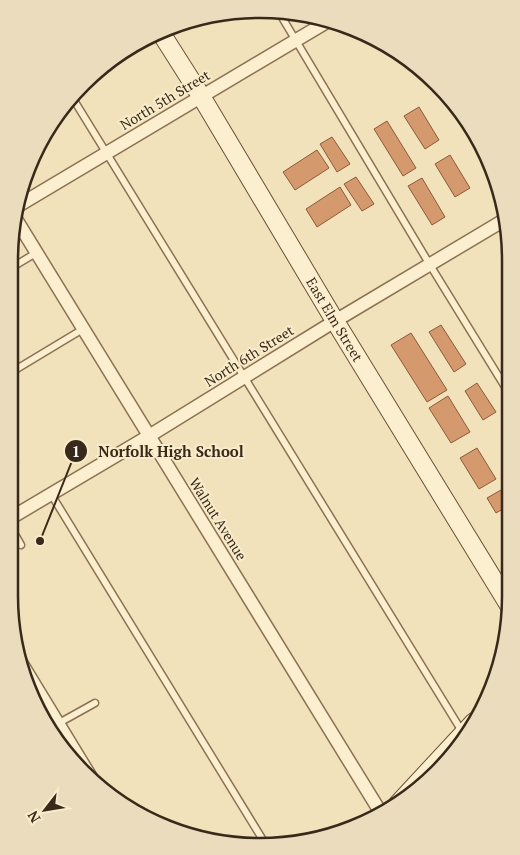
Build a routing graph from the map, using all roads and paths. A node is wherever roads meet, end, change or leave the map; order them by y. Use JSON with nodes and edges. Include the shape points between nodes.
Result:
{"nodes":[{"id":1,"x":283,"y":19,"type":"edge"},
{"id":2,"x":321,"y":25,"type":"edge"},
{"id":3,"x":164,"y":38,"type":"edge"},
{"id":4,"x":296,"y":40,"type":"junction"},
{"id":5,"x":201,"y":96,"type":"junction"},
{"id":6,"x":76,"y":103,"type":"edge"},
{"id":7,"x":106,"y":154,"type":"junction"},
{"id":8,"x":25,"y":202,"type":"edge"},
{"id":9,"x":499,"y":224,"type":"edge"},
{"id":10,"x":20,"y":226,"type":"edge"},
{"id":11,"x":36,"y":253,"type":"junction"},
{"id":12,"x":18,"y":264,"type":"edge"},
{"id":13,"x":430,"y":265,"type":"junction"},
{"id":14,"x":335,"y":321,"type":"junction"},
{"id":15,"x":83,"y":329,"type":"junction"},
{"id":16,"x":18,"y":368,"type":"edge"},
{"id":17,"x":244,"y":377,"type":"junction"},
{"id":18,"x":502,"y":382,"type":"edge"},
{"id":19,"x":149,"y":436,"type":"junction"},
{"id":20,"x":51,"y":494,"type":"junction"},
{"id":21,"x":18,"y":514,"type":"edge"},
{"id":22,"x":18,"y":540,"type":"edge"},
{"id":23,"x":21,"y":545,"type":"dead end"},
{"id":24,"x":502,"y":594,"type":"edge"},
{"id":25,"x":95,"y":703,"type":"dead end"},
{"id":26,"x":466,"y":723,"type":"edge"},
{"id":27,"x":55,"y":725,"type":"edge"},
{"id":28,"x":377,"y":807,"type":"edge"},
{"id":29,"x":262,"y":838,"type":"edge"}],
"edges":[{"from":1,"to":4,"type":"lane"},
{"from":2,"to":4,"type":"street","name":"North 5th Street"},
{"from":3,"to":5,"type":"street","name":"East Elm Street"},
{"from":4,"to":5,"type":"street","name":"North 5th Street"},
{"from":4,"to":13,"type":"lane"},
{"from":5,"to":7,"type":"street","name":"North 5th Street"},
{"from":5,"to":14,"type":"street","name":"East Elm Street"},
{"from":6,"to":7,"type":"lane"},
{"from":7,"to":8,"type":"street","name":"North 5th Street"},
{"from":7,"to":17,"type":"lane"},
{"from":9,"to":13,"type":"street","name":"North 6th Street"},
{"from":10,"to":11,"type":"street","name":"Walnut Avenue"},
{"from":11,"to":12,"type":"lane"},
{"from":11,"to":15,"type":"street","name":"Walnut Avenue"},
{"from":13,"to":14,"type":"street","name":"North 6th Street"},
{"from":13,"to":18,"type":"lane"},
{"from":14,"to":17,"type":"street","name":"North 6th Street"},
{"from":14,"to":24,"type":"street","name":"East Elm Street"},
{"from":15,"to":16,"type":"lane"},
{"from":15,"to":19,"type":"street","name":"Walnut Avenue"},
{"from":17,"to":19,"type":"street","name":"North 6th Street"},
{"from":17,"to":26,"type":"lane"},
{"from":19,"to":20,"type":"street","name":"North 6th Street"},
{"from":19,"to":28,"type":"street","name":"Walnut Avenue"},
{"from":20,"to":21,"type":"street","name":"North 6th Street"},
{"from":20,"to":29,"type":"lane"},
{"from":22,"to":23,"type":"lane"},
{"from":25,"to":27,"type":"lane"}]}
